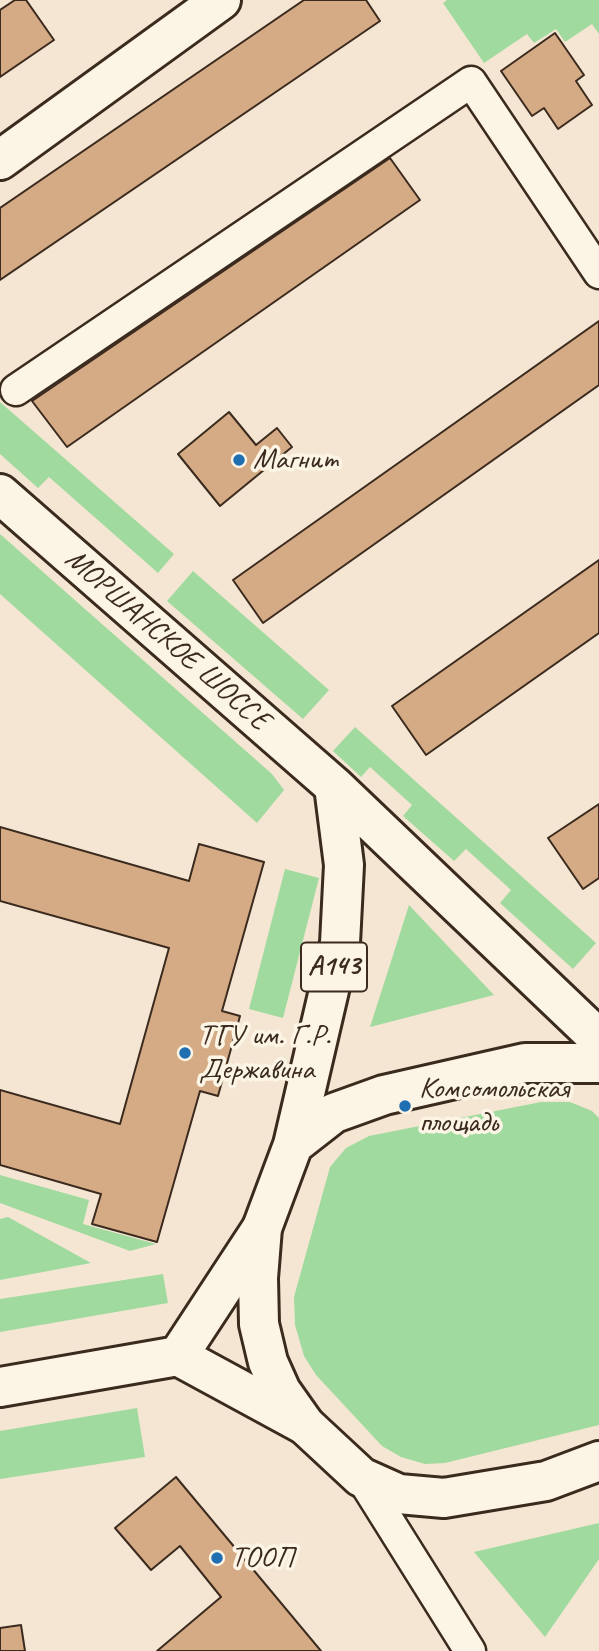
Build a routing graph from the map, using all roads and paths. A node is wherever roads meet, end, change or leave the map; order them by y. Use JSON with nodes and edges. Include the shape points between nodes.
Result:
{"nodes":[{"id":1,"x":222,"y":0,"type":"edge"},
{"id":2,"x":0,"y":160,"type":"edge"},
{"id":3,"x":599,"y":273,"type":"edge"},
{"id":4,"x":16,"y":390,"type":"dead end"},
{"id":5,"x":0,"y":494,"type":"edge"},
{"id":6,"x":334,"y":786,"type":"junction"},
{"id":7,"x":599,"y":1039,"type":"edge"},
{"id":8,"x":599,"y":1063,"type":"edge"},
{"id":9,"x":293,"y":1145,"type":"junction"},
{"id":10,"x":262,"y":1228,"type":"junction"},
{"id":11,"x":178,"y":1356,"type":"junction"},
{"id":12,"x":0,"y":1387,"type":"edge"},
{"id":13,"x":304,"y":1425,"type":"junction"},
{"id":14,"x":599,"y":1461,"type":"edge"},
{"id":15,"x":361,"y":1477,"type":"junction"},
{"id":16,"x":546,"y":1481,"type":"junction"},
{"id":17,"x":599,"y":1482,"type":"edge"},
{"id":18,"x":471,"y":1651,"type":"edge"}],
"edges":[{"from":1,"to":2,"type":"main road"},
{"from":3,"to":4,"type":"street","via":[[471,82]]},
{"from":5,"to":6,"type":"main road","name":"МОРШАНСКОЕ ШОССЕ"},
{"from":6,"to":7,"type":"main road","name":"МОРШАНСКОЕ ШОССЕ"},
{"from":6,"to":9,"type":"main road","number":"А143","via":[[344,865],[340,943]]},
{"from":8,"to":9,"type":"main road","via":[[525,1063],[384,1094],[334,1113]]},
{"from":9,"to":10,"type":"main road"},
{"from":10,"to":11,"type":"main road"},
{"from":10,"to":13,"type":"main road","via":[[259,1324],[268,1362]]},
{"from":11,"to":12,"type":"main road"},
{"from":11,"to":13,"type":"main road"},
{"from":13,"to":15,"type":"main road"},
{"from":14,"to":16,"type":"main road"},
{"from":15,"to":16,"type":"main road","via":[[400,1494],[444,1499]]},
{"from":15,"to":18,"type":"street"},
{"from":16,"to":17,"type":"main road"}]}
